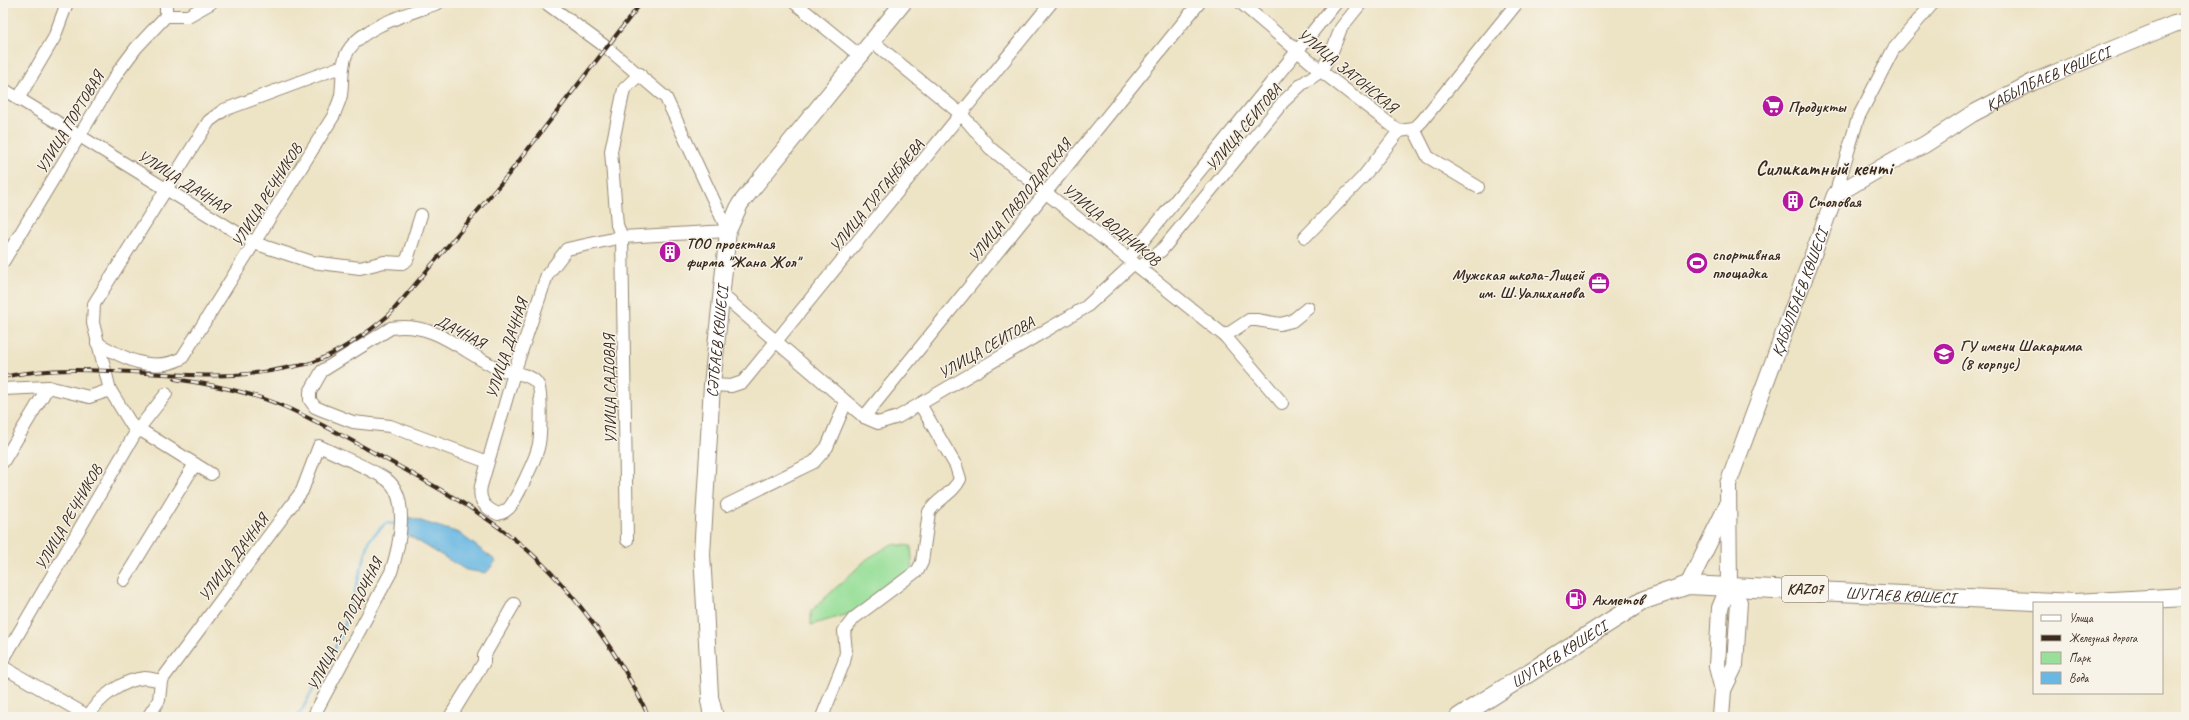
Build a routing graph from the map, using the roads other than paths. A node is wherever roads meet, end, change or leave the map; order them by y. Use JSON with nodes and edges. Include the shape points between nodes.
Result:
{"nodes":[{"id":1,"x":67,"y":3,"type":"edge"},
{"id":2,"x":166,"y":3,"type":"edge"},
{"id":3,"x":211,"y":3,"type":"edge"},
{"id":4,"x":438,"y":3,"type":"edge"},
{"id":5,"x":546,"y":3,"type":"edge"},
{"id":6,"x":795,"y":3,"type":"edge"},
{"id":7,"x":903,"y":3,"type":"edge"},
{"id":8,"x":1051,"y":3,"type":"edge"},
{"id":9,"x":1199,"y":3,"type":"edge"},
{"id":10,"x":1241,"y":3,"type":"edge"},
{"id":11,"x":1336,"y":3,"type":"edge"},
{"id":12,"x":1362,"y":3,"type":"edge"},
{"id":13,"x":1518,"y":3,"type":"edge"},
{"id":14,"x":1933,"y":3,"type":"edge"},
{"id":15,"x":166,"y":16,"type":"junction"},
{"id":16,"x":2186,"y":21,"type":"edge"},
{"id":17,"x":872,"y":42,"type":"junction"},
{"id":18,"x":1297,"y":51,"type":"junction"},
{"id":19,"x":860,"y":56,"type":"junction"},
{"id":20,"x":343,"y":66,"type":"junction"},
{"id":21,"x":1321,"y":71,"type":"junction"},
{"id":22,"x":640,"y":74,"type":"junction"},
{"id":23,"x":8,"y":96,"type":"edge"},
{"id":24,"x":962,"y":115,"type":"junction"},
{"id":25,"x":1414,"y":129,"type":"junction"},
{"id":26,"x":1399,"y":131,"type":"junction"},
{"id":27,"x":80,"y":136,"type":"junction"},
{"id":28,"x":1478,"y":187,"type":"dead end"},
{"id":29,"x":166,"y":188,"type":"junction"},
{"id":30,"x":1046,"y":192,"type":"junction"},
{"id":31,"x":1835,"y":195,"type":"junction"},
{"id":32,"x":421,"y":215,"type":"dead end"},
{"id":33,"x":728,"y":231,"type":"junction"},
{"id":34,"x":622,"y":237,"type":"junction"},
{"id":35,"x":1304,"y":237,"type":"dead end"},
{"id":36,"x":254,"y":243,"type":"junction"},
{"id":37,"x":3,"y":262,"type":"edge"},
{"id":38,"x":1134,"y":263,"type":"junction"},
{"id":39,"x":721,"y":294,"type":"junction"},
{"id":40,"x":1308,"y":308,"type":"dead end"},
{"id":41,"x":1225,"y":336,"type":"junction"},
{"id":42,"x":97,"y":342,"type":"junction"},
{"id":43,"x":777,"y":342,"type":"junction"},
{"id":44,"x":514,"y":373,"type":"junction"},
{"id":45,"x":712,"y":385,"type":"junction"},
{"id":46,"x":48,"y":387,"type":"junction"},
{"id":47,"x":3,"y":389,"type":"edge"},
{"id":48,"x":110,"y":390,"type":"junction"},
{"id":49,"x":166,"y":394,"type":"dead end"},
{"id":50,"x":846,"y":402,"type":"junction"},
{"id":51,"x":1282,"y":403,"type":"dead end"},
{"id":52,"x":920,"y":404,"type":"junction"},
{"id":53,"x":864,"y":417,"type":"junction"},
{"id":54,"x":136,"y":432,"type":"junction"},
{"id":55,"x":319,"y":446,"type":"joint"},
{"id":56,"x":3,"y":462,"type":"edge"},
{"id":57,"x":488,"y":462,"type":"junction"},
{"id":58,"x":195,"y":464,"type":"junction"},
{"id":59,"x":211,"y":474,"type":"dead end"},
{"id":60,"x":1728,"y":504,"type":"junction"},
{"id":61,"x":727,"y":505,"type":"dead end"},
{"id":62,"x":627,"y":540,"type":"dead end"},
{"id":63,"x":124,"y":580,"type":"dead end"},
{"id":64,"x":1688,"y":585,"type":"junction"},
{"id":65,"x":1729,"y":586,"type":"junction"},
{"id":66,"x":2186,"y":597,"type":"edge"},
{"id":67,"x":514,"y":604,"type":"dead end"},
{"id":68,"x":3,"y":660,"type":"edge"},
{"id":69,"x":3,"y":667,"type":"edge"},
{"id":70,"x":161,"y":681,"type":"junction"},
{"id":71,"x":712,"y":712,"type":"edge"},
{"id":72,"x":88,"y":716,"type":"edge"},
{"id":73,"x":148,"y":717,"type":"edge"},
{"id":74,"x":314,"y":717,"type":"edge"},
{"id":75,"x":450,"y":717,"type":"edge"},
{"id":76,"x":822,"y":717,"type":"edge"},
{"id":77,"x":1459,"y":717,"type":"edge"},
{"id":78,"x":1721,"y":717,"type":"edge"}],
"edges":[{"from":1,"to":23,"type":"street","via":[[54,38]]},
{"from":2,"to":15,"type":"street"},
{"from":3,"to":15,"type":"street","via":[[188,16]]},
{"from":4,"to":20,"type":"street","name":"УЛИЦА РЕЧНИКОВ","via":[[362,35],[346,54]]},
{"from":5,"to":22,"type":"street"},
{"from":6,"to":19,"type":"street"},
{"from":7,"to":17,"type":"main road","name":"СӘТБАЕВ КӨШЕСІ"},
{"from":8,"to":24,"type":"street","name":"УЛИЦА ТУРГАНБАЕВА"},
{"from":9,"to":30,"type":"street","name":"УЛИЦА ПАВЛОДАРСКАЯ"},
{"from":10,"to":18,"type":"street","name":"УЛИЦА ЗАТОНСКАЯ"},
{"from":11,"to":18,"type":"street","name":"УЛИЦА СЕИТОВА"},
{"from":12,"to":21,"type":"street","name":"УЛИЦА СЕИТОВА","via":[[1341,28]]},
{"from":13,"to":25,"type":"street"},
{"from":14,"to":31,"type":"street","via":[[1893,50],[1858,118]]},
{"from":15,"to":27,"type":"street","name":"УЛИЦА ПОРТОВАЯ","via":[[118,72]]},
{"from":16,"to":31,"type":"main road","name":"ҚАБЫЛБАЕВ КӨШЕСІ","via":[[2033,82],[1972,114],[1924,145]]},
{"from":17,"to":19,"type":"main road","name":"СӘТБАЕВ КӨШЕСІ"},
{"from":17,"to":24,"type":"street","name":"УЛИЦА ВОДНИКОВ"},
{"from":18,"to":21,"type":"street","name":"УЛИЦА ЗАТОНСКАЯ"},
{"from":18,"to":38,"type":"street","name":"УЛИЦА СЕИТОВА"},
{"from":19,"to":33,"type":"main road","name":"СӘТБАЕВ КӨШЕСІ","via":[[740,204]]},
{"from":20,"to":29,"type":"street","via":[[219,114],[209,121]]},
{"from":20,"to":36,"type":"street","name":"УЛИЦА РЕЧНИКОВ","via":[[341,96],[334,115]]},
{"from":21,"to":26,"type":"street","name":"УЛИЦА ЗАТОНСКАЯ"},
{"from":21,"to":38,"type":"street","name":"УЛИЦА СЕИТОВА","via":[[1283,102],[1162,251]]},
{"from":22,"to":33,"type":"street","via":[[666,98]]},
{"from":22,"to":34,"type":"street","name":"УЛИЦА САДОВАЯ","via":[[624,89],[611,150],[617,225]]},
{"from":23,"to":27,"type":"street","name":"УЛИЦА ДАЧНАЯ"},
{"from":24,"to":30,"type":"street","name":"УЛИЦА ВОДНИКОВ","via":[[990,148]]},
{"from":24,"to":43,"type":"street","name":"УЛИЦА ТУРГАНБАЕВА"},
{"from":25,"to":26,"type":"street"},
{"from":25,"to":28,"type":"street","via":[[1428,156]]},
{"from":26,"to":35,"type":"street","via":[[1362,177]]},
{"from":27,"to":29,"type":"street","name":"УЛИЦА ДАЧНАЯ"},
{"from":27,"to":37,"type":"street","name":"УЛИЦА ПОРТОВАЯ"},
{"from":29,"to":36,"type":"street","name":"УЛИЦА ДАЧНАЯ"},
{"from":29,"to":42,"type":"street","via":[[94,304],[92,314]]},
{"from":30,"to":38,"type":"street","name":"УЛИЦА ВОДНИКОВ"},
{"from":30,"to":53,"type":"street","name":"УЛИЦА ПАВЛОДАРСКАЯ"},
{"from":31,"to":60,"type":"main road","name":"ҚАБЫЛБАЕВ КӨШЕСІ","via":[[1728,484]]},
{"from":32,"to":36,"type":"street","name":"УЛИЦА ДАЧНАЯ","via":[[407,260],[402,263],[384,262],[360,268],[312,262]]},
{"from":33,"to":34,"type":"street"},
{"from":33,"to":39,"type":"main road","name":"СӘТБАЕВ КӨШЕСІ"},
{"from":34,"to":44,"type":"street","name":"УЛИЦА ДАЧНАЯ","via":[[567,249],[547,275]]},
{"from":34,"to":62,"type":"street","name":"УЛИЦА САДОВАЯ"},
{"from":36,"to":42,"type":"street","name":"УЛИЦА РЕЧНИКОВ","via":[[182,358],[168,364],[154,365],[125,358]]},
{"from":38,"to":41,"type":"street","name":"УЛИЦА ВОДНИКОВ"},
{"from":38,"to":52,"type":"street","name":"УЛИЦА СЕИТОВА","via":[[1086,307]]},
{"from":39,"to":43,"type":"street","name":"УЛИЦА СЕИТОВА"},
{"from":39,"to":45,"type":"main road","name":"СӘТБАЕВ КӨШЕСІ"},
{"from":40,"to":41,"type":"street","via":[[1292,321],[1280,324],[1249,320]]},
{"from":41,"to":51,"type":"street","name":"УЛИЦА ВОДНИКОВ"},
{"from":42,"to":48,"type":"street"},
{"from":43,"to":45,"type":"street","name":"УЛИЦА ТУРГАНБАЕВА","via":[[743,382],[731,386]]},
{"from":43,"to":50,"type":"street","name":"УЛИЦА СЕИТОВА"},
{"from":44,"to":57,"type":"street","name":"УЛИЦА ДАЧНАЯ"},
{"from":44,"to":57,"type":"street","name":"ДАЧНАЯ","via":[[533,379],[539,386],[540,435],[538,448],[517,495],[510,507],[498,514],[483,504],[479,495]]},
{"from":44,"to":57,"type":"street","name":"ДАЧНАЯ","via":[[498,369],[446,337],[429,330],[402,326],[391,328],[322,372],[310,392],[310,400],[322,410],[353,422],[390,426]]},
{"from":45,"to":71,"type":"main road","name":"СӘТБАЕВ КӨШЕСІ","via":[[702,554]]},
{"from":46,"to":47,"type":"street"},
{"from":46,"to":48,"type":"street","via":[[90,396]]},
{"from":46,"to":56,"type":"street"},
{"from":48,"to":54,"type":"street"},
{"from":49,"to":54,"type":"street","name":"УЛИЦА РЕЧНИКОВ"},
{"from":50,"to":53,"type":"street","name":"УЛИЦА СЕИТОВА"},
{"from":50,"to":61,"type":"street","via":[[827,447],[814,462]]},
{"from":52,"to":53,"type":"street","name":"УЛИЦА СЕИТОВА","via":[[898,417],[878,423]]},
{"from":52,"to":76,"type":"street","via":[[956,466],[960,480],[956,487],[928,512],[922,562],[918,570],[854,618],[844,631],[844,662]]},
{"from":54,"to":58,"type":"street","via":[[142,431]]},
{"from":54,"to":68,"type":"street","name":"УЛИЦА РЕЧНИКОВ"},
{"from":55,"to":70,"type":"street","name":"УЛИЦА ДАЧНАЯ","via":[[302,490]]},
{"from":55,"to":74,"type":"street","name":"УЛИЦА 3-Я ЛОДОЧНАЯ","via":[[386,480],[395,490],[400,503],[401,528],[398,553],[391,572]]},
{"from":58,"to":59,"type":"street"},
{"from":58,"to":63,"type":"street"},
{"from":60,"to":64,"type":"main road"},
{"from":60,"to":65,"type":"main road","name":"ҚАБЫЛБАЕВ КӨШЕСІ"},
{"from":64,"to":65,"type":"highway","name":"ШУГАЕВ КӨШЕСІ","number":"KAZ07"},
{"from":64,"to":77,"type":"highway","name":"ШУГАЕВ КӨШЕСІ","number":"KAZ07","via":[[1644,600]]},
{"from":65,"to":66,"type":"highway","name":"ШУГАЕВ КӨШЕСІ","number":"KAZ07","via":[[2075,602]]},
{"from":65,"to":78,"type":"main road","name":"ҚАБЫЛБАЕВ КӨШЕСІ","via":[[1720,608],[1717,667],[1723,690]]},
{"from":67,"to":75,"type":"street","via":[[484,656],[484,662]]},
{"from":69,"to":72,"type":"street"},
{"from":70,"to":72,"type":"street","via":[[146,678],[132,680],[98,704]]},
{"from":70,"to":73,"type":"street","via":[[159,700]]}]}
